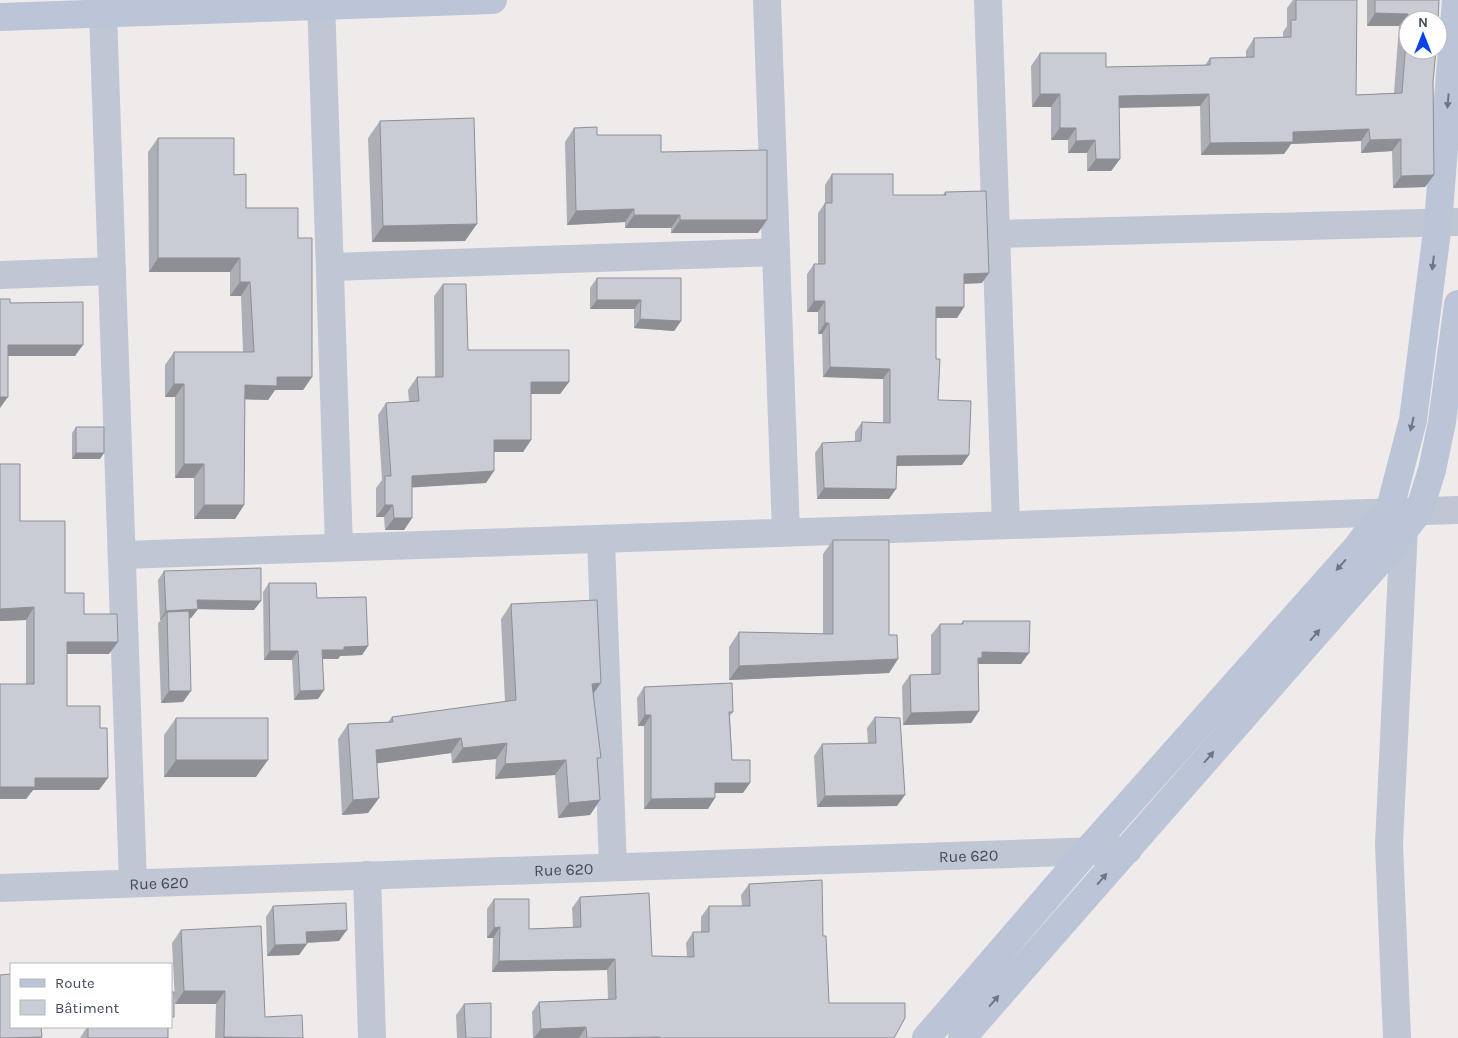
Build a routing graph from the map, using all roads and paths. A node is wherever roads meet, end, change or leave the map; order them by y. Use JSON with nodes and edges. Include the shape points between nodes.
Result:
{"nodes":[{"id":1,"x":493,"y":0,"type":"edge"},
{"id":2,"x":767,"y":0,"type":"edge"},
{"id":3,"x":988,"y":0,"type":"edge"},
{"id":4,"x":1456,"y":0,"type":"edge"},
{"id":5,"x":321,"y":3,"type":"edge"},
{"id":6,"x":103,"y":13,"type":"junction"},
{"id":7,"x":0,"y":16,"type":"edge"},
{"id":8,"x":1448,"y":222,"type":"edge"},
{"id":9,"x":996,"y":234,"type":"junction"},
{"id":10,"x":776,"y":252,"type":"junction"},
{"id":11,"x":330,"y":267,"type":"junction"},
{"id":12,"x":112,"y":271,"type":"junction"},
{"id":13,"x":0,"y":275,"type":"edge"},
{"id":14,"x":1458,"y":304,"type":"edge"},
{"id":15,"x":1458,"y":510,"type":"edge"},
{"id":16,"x":1404,"y":517,"type":"junction"},
{"id":17,"x":1006,"y":525,"type":"junction"},
{"id":18,"x":786,"y":532,"type":"junction"},
{"id":19,"x":602,"y":538,"type":"junction"},
{"id":20,"x":339,"y":548,"type":"junction"},
{"id":21,"x":122,"y":555,"type":"junction"},
{"id":22,"x":1128,"y":850,"type":"junction"},
{"id":23,"x":1087,"y":851,"type":"junction"},
{"id":24,"x":613,"y":867,"type":"junction"},
{"id":25,"x":367,"y":875,"type":"junction"},
{"id":26,"x":133,"y":883,"type":"junction"},
{"id":27,"x":0,"y":888,"type":"edge"},
{"id":28,"x":372,"y":1038,"type":"edge"},
{"id":29,"x":926,"y":1038,"type":"edge"},
{"id":30,"x":962,"y":1038,"type":"edge"},
{"id":31,"x":1397,"y":1038,"type":"edge"}],
"edges":[{"from":1,"to":5,"type":"main road"},
{"from":2,"to":10,"type":"street"},
{"from":3,"to":9,"type":"street"},
{"from":4,"to":8,"type":"main road","one_way":true},
{"from":5,"to":6,"type":"main road"},
{"from":5,"to":11,"type":"street"},
{"from":6,"to":7,"type":"main road"},
{"from":6,"to":12,"type":"street"},
{"from":8,"to":9,"type":"street"},
{"from":8,"to":16,"type":"main road","one_way":true,"via":[[1413,420]]},
{"from":9,"to":17,"type":"street"},
{"from":10,"to":11,"type":"street"},
{"from":10,"to":18,"type":"street"},
{"from":11,"to":20,"type":"street"},
{"from":12,"to":13,"type":"street"},
{"from":12,"to":21,"type":"street"},
{"from":14,"to":16,"type":"main road","via":[[1432,470]]},
{"from":15,"to":16,"type":"street"},
{"from":16,"to":17,"type":"street"},
{"from":22,"to":16,"type":"main road","one_way":true,"via":[[1387,553]]},
{"from":16,"to":23,"type":"main road","one_way":true,"via":[[1375,524]]},
{"from":16,"to":31,"type":"street","via":[[1389,844]]},
{"from":17,"to":18,"type":"street"},
{"from":18,"to":19,"type":"street"},
{"from":19,"to":20,"type":"street"},
{"from":19,"to":24,"type":"street"},
{"from":20,"to":21,"type":"street"},
{"from":21,"to":26,"type":"street"},
{"from":22,"to":23,"type":"street","name":"Rue 620"},
{"from":30,"to":22,"type":"main road","one_way":true},
{"from":23,"to":24,"type":"street","name":"Rue 620"},
{"from":23,"to":29,"type":"main road"},
{"from":24,"to":25,"type":"street","name":"Rue 620"},
{"from":25,"to":26,"type":"street","name":"Rue 620"},
{"from":25,"to":28,"type":"street"},
{"from":26,"to":27,"type":"street","name":"Rue 620"}]}
